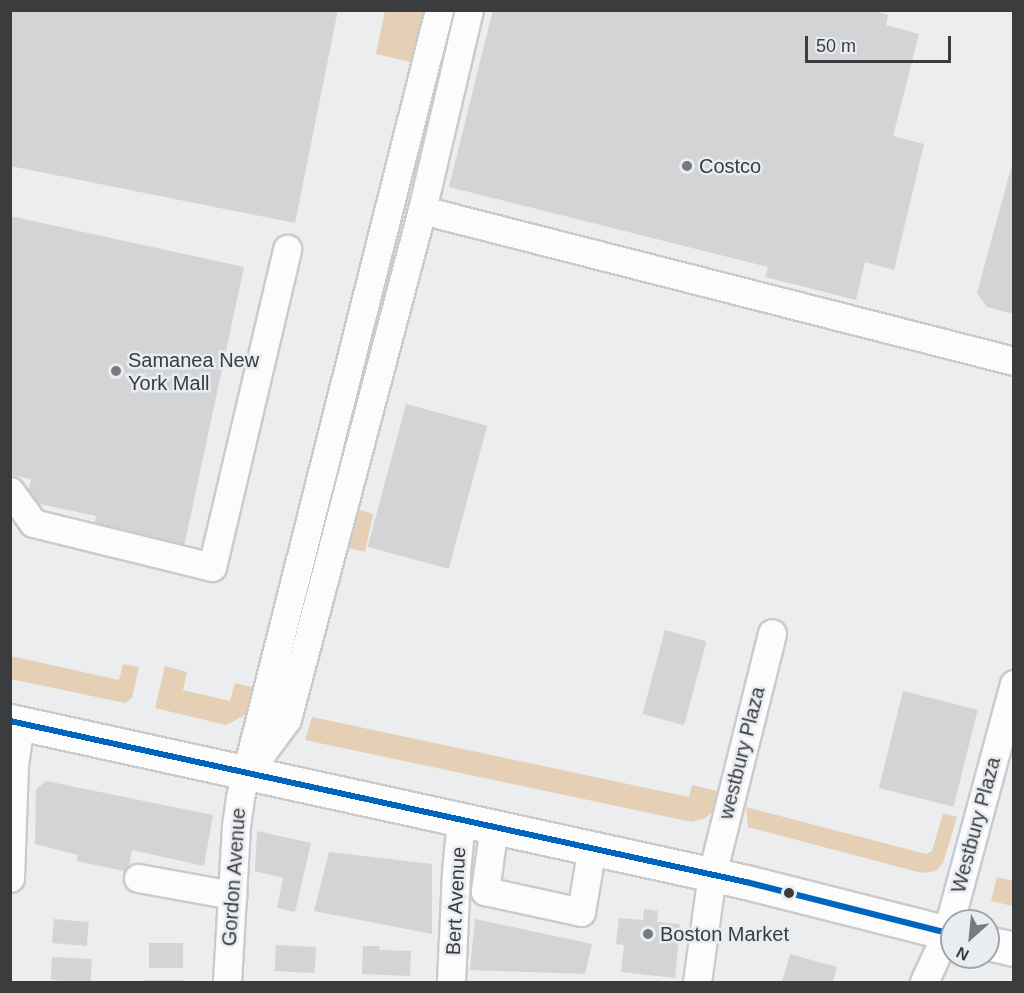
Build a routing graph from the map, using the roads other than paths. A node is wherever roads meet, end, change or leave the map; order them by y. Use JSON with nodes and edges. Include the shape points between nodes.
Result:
{"nodes":[{"id":1,"x":439,"y":10,"type":"edge"},
{"id":2,"x":470,"y":10,"type":"edge"},
{"id":3,"x":422,"y":210,"type":"junction"},
{"id":4,"x":287,"y":249,"type":"dead end"},
{"id":5,"x":1014,"y":361,"type":"edge"},
{"id":6,"x":10,"y":491,"type":"edge"},
{"id":7,"x":772,"y":633,"type":"dead end"},
{"id":8,"x":1014,"y":684,"type":"edge"},
{"id":9,"x":15,"y":722,"type":"edge"},
{"id":10,"x":248,"y":772,"type":"junction"},
{"id":11,"x":462,"y":819,"type":"junction"},
{"id":12,"x":494,"y":826,"type":"junction"},
{"id":13,"x":592,"y":847,"type":"junction"},
{"id":14,"x":712,"y":874,"type":"junction"},
{"id":15,"x":10,"y":878,"type":"edge"},
{"id":16,"x":138,"y":878,"type":"dead end"},
{"id":17,"x":232,"y":895,"type":"junction"},
{"id":18,"x":956,"y":909,"type":"edge"},
{"id":19,"x":940,"y":931,"type":"edge"},
{"id":20,"x":940,"y":952,"type":"edge"},
{"id":21,"x":228,"y":982,"type":"edge"},
{"id":22,"x":451,"y":982,"type":"edge"},
{"id":23,"x":697,"y":982,"type":"edge"},
{"id":24,"x":924,"y":982,"type":"edge"}],
"edges":[{"from":1,"to":10,"type":"street","name":"Gordon Avenue"},
{"from":2,"to":3,"type":"street"},
{"from":3,"to":5,"type":"street"},
{"from":3,"to":10,"type":"street","via":[[287,719]]},
{"from":4,"to":6,"type":"street","via":[[212,567],[33,523]]},
{"from":7,"to":14,"type":"street","name":"westbury Plaza"},
{"from":8,"to":18,"type":"street","name":"Westbury Plaza"},
{"from":9,"to":10,"type":"main road"},
{"from":9,"to":15,"type":"street"},
{"from":10,"to":11,"type":"main road"},
{"from":10,"to":17,"type":"street","name":"Gordon Avenue","via":[[237,816]]},
{"from":11,"to":12,"type":"main road"},
{"from":11,"to":22,"type":"street","name":"Bert Avenue"},
{"from":12,"to":13,"type":"main road"},
{"from":12,"to":13,"type":"street","via":[[485,891],[581,912]]},
{"from":13,"to":14,"type":"main road"},
{"from":14,"to":19,"type":"main road"},
{"from":14,"to":23,"type":"street","name":"westbury Plaza"},
{"from":16,"to":17,"type":"street"},
{"from":17,"to":21,"type":"street","name":"Gordon Avenue"},
{"from":20,"to":24,"type":"street","name":"Westbury Plaza"}]}
